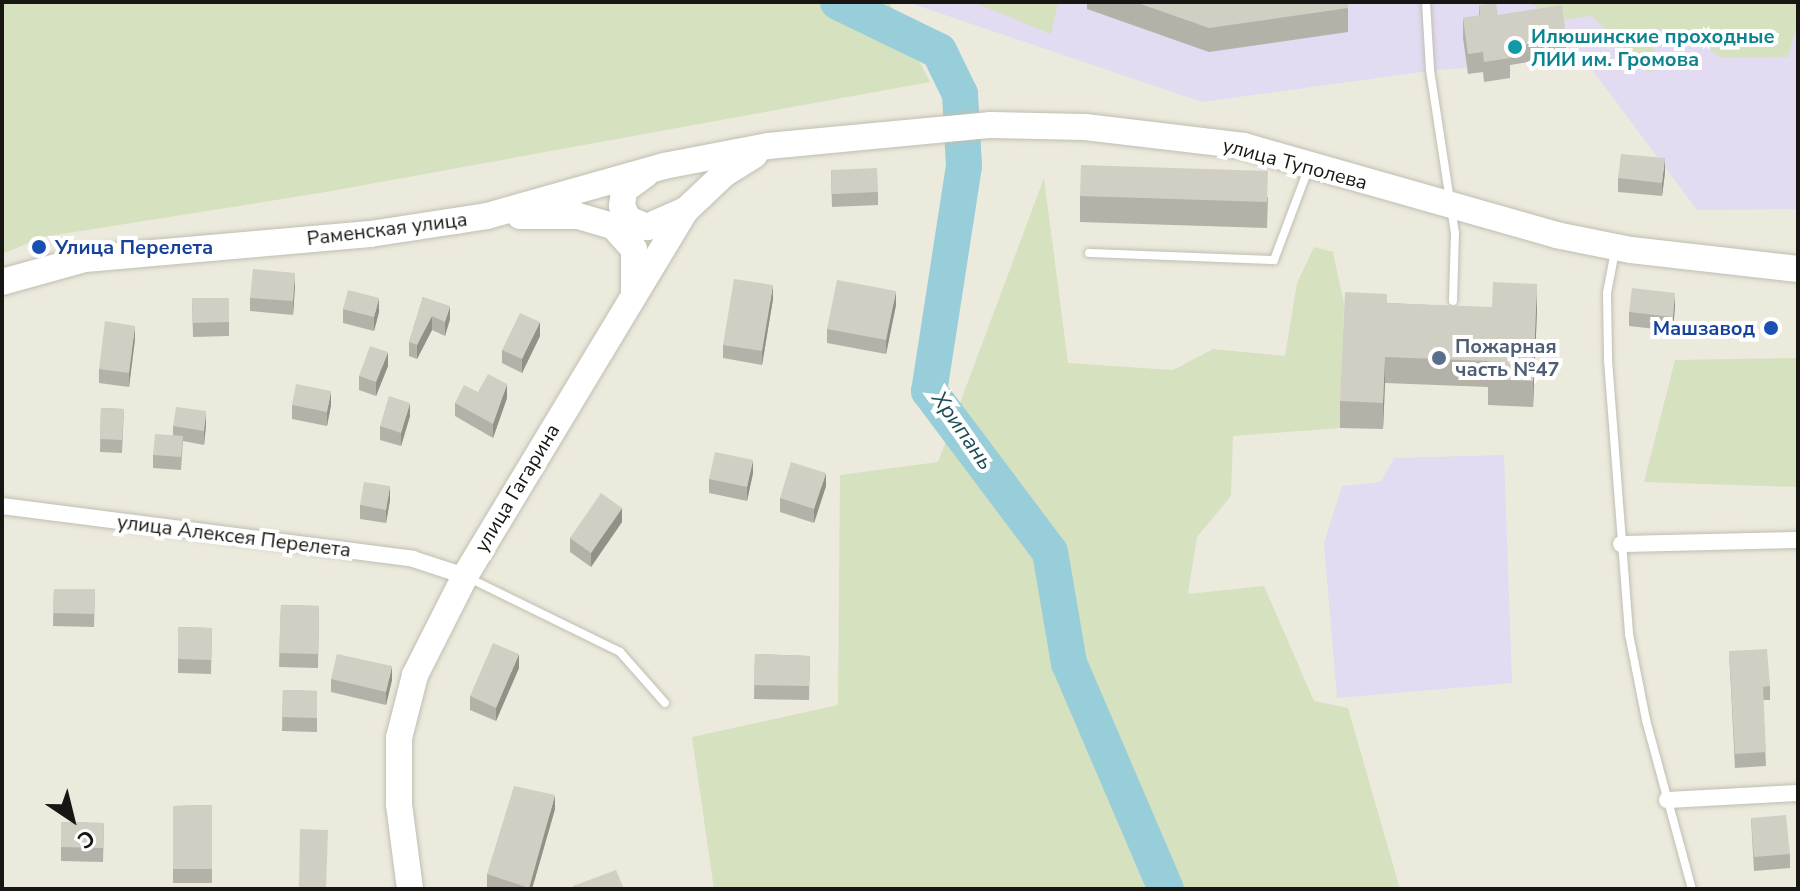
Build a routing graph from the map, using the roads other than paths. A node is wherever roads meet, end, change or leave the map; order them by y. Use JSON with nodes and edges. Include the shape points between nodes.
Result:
{"nodes":[{"id":1,"x":1426,"y":2,"type":"edge"},
{"id":2,"x":768,"y":146,"type":"junction"},
{"id":3,"x":664,"y":166,"type":"junction"},
{"id":4,"x":1309,"y":166,"type":"junction"},
{"id":5,"x":1451,"y":208,"type":"junction"},
{"id":6,"x":686,"y":210,"type":"junction"},
{"id":7,"x":487,"y":216,"type":"junction"},
{"id":8,"x":1616,"y":247,"type":"junction"},
{"id":9,"x":1089,"y":253,"type":"dead end"},
{"id":10,"x":1798,"y":262,"type":"edge"},
{"id":11,"x":1745,"y":265,"type":"junction"},
{"id":12,"x":1798,"y":269,"type":"edge"},
{"id":13,"x":2,"y":282,"type":"edge"},
{"id":14,"x":633,"y":295,"type":"junction"},
{"id":15,"x":1453,"y":301,"type":"dead end"},
{"id":16,"x":2,"y":506,"type":"edge"},
{"id":17,"x":1798,"y":540,"type":"edge"},
{"id":18,"x":1621,"y":544,"type":"junction"},
{"id":19,"x":465,"y":576,"type":"junction"},
{"id":20,"x":665,"y":703,"type":"dead end"},
{"id":21,"x":1798,"y":793,"type":"edge"},
{"id":22,"x":1667,"y":800,"type":"junction"},
{"id":23,"x":410,"y":889,"type":"edge"},
{"id":24,"x":1692,"y":889,"type":"edge"}],
"edges":[{"from":1,"to":5,"type":"lane","via":[[1430,70]]},
{"from":2,"to":3,"type":"main road","name":"Раменская улица"},
{"from":2,"to":4,"type":"main road","name":"улица Туполева","via":[[991,125],[1146,132],[1244,146]]},
{"from":2,"to":6,"type":"main road","name":"улица Гагарина","via":[[724,174]]},
{"from":3,"to":6,"type":"main road","via":[[632,180],[622,206],[628,219],[647,227]]},
{"from":3,"to":7,"type":"main road","name":"Раменская улица"},
{"from":4,"to":5,"type":"main road","name":"улица Туполева"},
{"from":4,"to":9,"type":"lane","via":[[1274,260]]},
{"from":5,"to":8,"type":"main road","name":"улица Туполева"},
{"from":5,"to":15,"type":"lane"},
{"from":6,"to":14,"type":"main road","name":"улица Гагарина"},
{"from":7,"to":13,"type":"main road","name":"Раменская улица","via":[[370,234],[85,259]]},
{"from":7,"to":14,"type":"main road","via":[[578,216],[613,226],[634,249]]},
{"from":8,"to":11,"type":"main road","name":"улица Туполева"},
{"from":8,"to":18,"type":"lane","via":[[1607,293],[1608,360]]},
{"from":10,"to":11,"type":"main road","name":"улица Туполева"},
{"from":11,"to":12,"type":"main road","name":"улица Туполева"},
{"from":14,"to":19,"type":"main road","name":"улица Гагарина"},
{"from":16,"to":19,"type":"street","name":"улица Алексея Перелета","via":[[413,559]]},
{"from":17,"to":18,"type":"street"},
{"from":18,"to":22,"type":"lane","via":[[1629,634]]},
{"from":19,"to":20,"type":"lane","via":[[620,652]]},
{"from":19,"to":23,"type":"main road","name":"улица Гагарина","via":[[415,675],[399,738],[399,804]]},
{"from":21,"to":22,"type":"street"},
{"from":22,"to":24,"type":"lane"}]}
